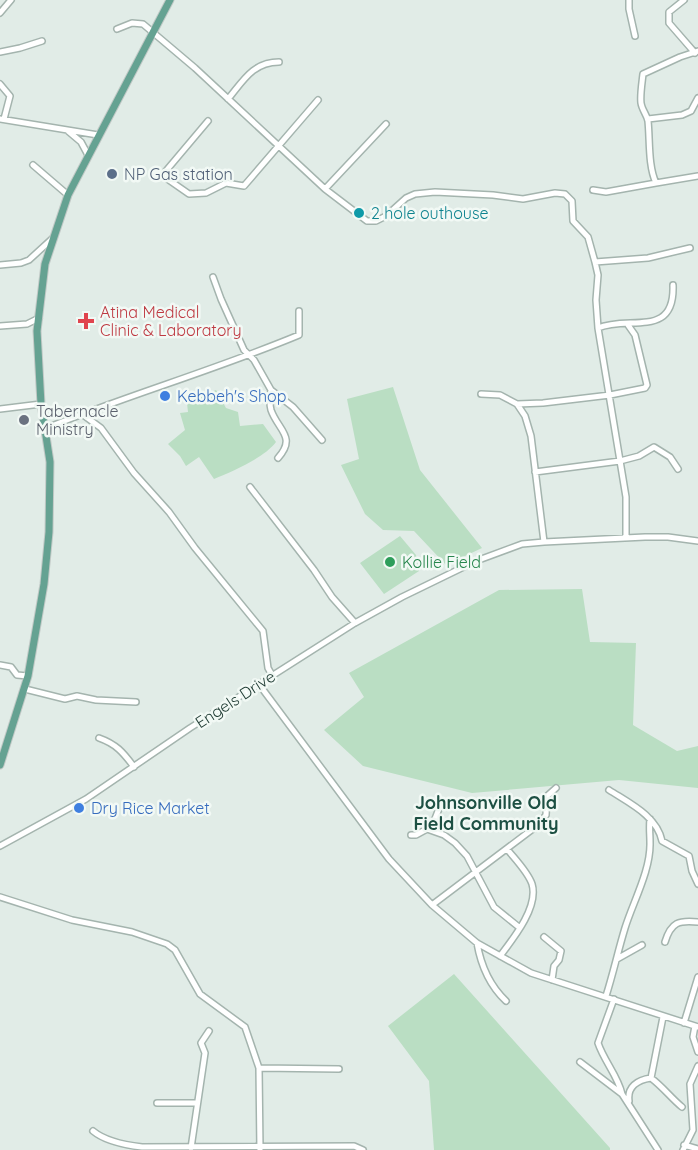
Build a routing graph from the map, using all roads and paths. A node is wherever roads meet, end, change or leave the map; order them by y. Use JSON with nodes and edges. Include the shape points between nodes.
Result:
{"nodes":[{"id":1,"x":11,"y":0,"type":"edge"},
{"id":2,"x":170,"y":0,"type":"edge"},
{"id":3,"x":629,"y":0,"type":"edge"},
{"id":4,"x":684,"y":0,"type":"edge"},
{"id":5,"x":0,"y":13,"type":"edge"},
{"id":6,"x":117,"y":30,"type":"dead end"},
{"id":7,"x":153,"y":32,"type":"junction"},
{"id":8,"x":635,"y":36,"type":"dead end"},
{"id":9,"x":42,"y":41,"type":"dead end"},
{"id":10,"x":0,"y":52,"type":"edge"},
{"id":11,"x":696,"y":52,"type":"edge"},
{"id":12,"x":279,"y":62,"type":"dead end"},
{"id":13,"x":0,"y":84,"type":"edge"},
{"id":14,"x":698,"y":98,"type":"edge"},
{"id":15,"x":228,"y":99,"type":"junction"},
{"id":16,"x":318,"y":100,"type":"dead end"},
{"id":17,"x":2,"y":119,"type":"edge"},
{"id":18,"x":648,"y":119,"type":"junction"},
{"id":19,"x":208,"y":121,"type":"dead end"},
{"id":20,"x":386,"y":124,"type":"dead end"},
{"id":21,"x":67,"y":130,"type":"junction"},
{"id":22,"x":98,"y":135,"type":"junction"},
{"id":23,"x":279,"y":146,"type":"junction"},
{"id":24,"x":88,"y":155,"type":"junction"},
{"id":25,"x":33,"y":165,"type":"dead end"},
{"id":26,"x":698,"y":176,"type":"edge"},
{"id":27,"x":656,"y":183,"type":"junction"},
{"id":28,"x":326,"y":189,"type":"junction"},
{"id":29,"x":593,"y":190,"type":"dead end"},
{"id":30,"x":68,"y":195,"type":"junction"},
{"id":31,"x":53,"y":238,"type":"junction"},
{"id":32,"x":690,"y":248,"type":"dead end"},
{"id":33,"x":595,"y":261,"type":"junction"},
{"id":34,"x":0,"y":265,"type":"edge"},
{"id":35,"x":213,"y":277,"type":"dead end"},
{"id":36,"x":673,"y":285,"type":"dead end"},
{"id":37,"x":299,"y":311,"type":"dead end"},
{"id":38,"x":39,"y":318,"type":"junction"},
{"id":39,"x":628,"y":324,"type":"junction"},
{"id":40,"x":0,"y":326,"type":"edge"},
{"id":41,"x":598,"y":328,"type":"junction"},
{"id":42,"x":249,"y":355,"type":"junction"},
{"id":43,"x":271,"y":390,"type":"junction"},
{"id":44,"x":481,"y":394,"type":"dead end"},
{"id":45,"x":610,"y":395,"type":"junction"},
{"id":46,"x":41,"y":404,"type":"junction"},
{"id":47,"x":517,"y":404,"type":"junction"},
{"id":48,"x":0,"y":409,"type":"edge"},
{"id":49,"x":82,"y":414,"type":"junction"},
{"id":50,"x":45,"y":429,"type":"junction"},
{"id":51,"x":322,"y":440,"type":"dead end"},
{"id":52,"x":278,"y":458,"type":"dead end"},
{"id":53,"x":620,"y":461,"type":"junction"},
{"id":54,"x":678,"y":469,"type":"dead end"},
{"id":55,"x":535,"y":472,"type":"junction"},
{"id":56,"x":250,"y":487,"type":"dead end"},
{"id":57,"x":626,"y":538,"type":"junction"},
{"id":58,"x":698,"y":541,"type":"edge"},
{"id":59,"x":544,"y":542,"type":"junction"},
{"id":60,"x":355,"y":623,"type":"junction"},
{"id":61,"x":0,"y":665,"type":"edge"},
{"id":62,"x":272,"y":675,"type":"junction"},
{"id":63,"x":28,"y":676,"type":"junction"},
{"id":64,"x":258,"y":684,"type":"junction"},
{"id":65,"x":25,"y":689,"type":"junction"},
{"id":66,"x":136,"y":702,"type":"dead end"},
{"id":67,"x":99,"y":738,"type":"dead end"},
{"id":68,"x":0,"y":765,"type":"edge"},
{"id":69,"x":134,"y":767,"type":"junction"},
{"id":70,"x":556,"y":788,"type":"dead end"},
{"id":71,"x":609,"y":790,"type":"dead end"},
{"id":72,"x":440,"y":806,"type":"dead end"},
{"id":73,"x":650,"y":819,"type":"junction"},
{"id":74,"x":431,"y":829,"type":"junction"},
{"id":75,"x":411,"y":835,"type":"dead end"},
{"id":76,"x":0,"y":846,"type":"edge"},
{"id":77,"x":507,"y":849,"type":"junction"},
{"id":78,"x":476,"y":872,"type":"junction"},
{"id":79,"x":698,"y":884,"type":"edge"},
{"id":80,"x":0,"y":897,"type":"edge"},
{"id":81,"x":432,"y":905,"type":"junction"},
{"id":82,"x":698,"y":922,"type":"edge"},
{"id":83,"x":520,"y":928,"type":"junction"},
{"id":84,"x":544,"y":937,"type":"dead end"},
{"id":85,"x":477,"y":942,"type":"junction"},
{"id":86,"x":665,"y":942,"type":"dead end"},
{"id":87,"x":642,"y":945,"type":"dead end"},
{"id":88,"x":500,"y":956,"type":"junction"},
{"id":89,"x":617,"y":959,"type":"junction"},
{"id":90,"x":698,"y":977,"type":"edge"},
{"id":91,"x":552,"y":980,"type":"junction"},
{"id":92,"x":606,"y":996,"type":"junction"},
{"id":93,"x":614,"y":999,"type":"junction"},
{"id":94,"x":506,"y":1001,"type":"dead end"},
{"id":95,"x":663,"y":1017,"type":"junction"},
{"id":96,"x":684,"y":1023,"type":"junction"},
{"id":97,"x":697,"y":1027,"type":"edge"},
{"id":98,"x":209,"y":1031,"type":"dead end"},
{"id":99,"x":698,"y":1052,"type":"edge"},
{"id":100,"x":580,"y":1062,"type":"dead end"},
{"id":101,"x":698,"y":1066,"type":"edge"},
{"id":102,"x":260,"y":1068,"type":"junction"},
{"id":103,"x":339,"y":1069,"type":"dead end"},
{"id":104,"x":651,"y":1078,"type":"junction"},
{"id":105,"x":622,"y":1094,"type":"junction"},
{"id":106,"x":628,"y":1102,"type":"junction"},
{"id":107,"x":157,"y":1103,"type":"dead end"},
{"id":108,"x":197,"y":1103,"type":"junction"},
{"id":109,"x":691,"y":1105,"type":"junction"},
{"id":110,"x":698,"y":1106,"type":"edge"},
{"id":111,"x":682,"y":1107,"type":"dead end"},
{"id":112,"x":93,"y":1131,"type":"dead end"},
{"id":113,"x":260,"y":1148,"type":"edge"},
{"id":114,"x":325,"y":1148,"type":"edge"},
{"id":115,"x":683,"y":1148,"type":"edge"},
{"id":116,"x":191,"y":1149,"type":"edge"},
{"id":117,"x":698,"y":1149,"type":"edge"},
{"id":118,"x":363,"y":1150,"type":"edge"},
{"id":119,"x":658,"y":1150,"type":"edge"}],
"edges":[{"from":1,"to":5,"type":"street"},
{"from":2,"to":7,"type":"main road"},
{"from":3,"to":8,"type":"street"},
{"from":4,"to":11,"type":"street","via":[[669,12],[669,23]]},
{"from":6,"to":7,"type":"street","via":[[132,23],[142,24]]},
{"from":7,"to":15,"type":"street"},
{"from":7,"to":22,"type":"main road"},
{"from":9,"to":10,"type":"street"},
{"from":11,"to":18,"type":"street","via":[[643,74],[641,104]]},
{"from":12,"to":15,"type":"street","via":[[267,62],[253,69]]},
{"from":13,"to":17,"type":"street","via":[[10,96]]},
{"from":14,"to":18,"type":"street","via":[[691,111],[682,115]]},
{"from":15,"to":23,"type":"street"},
{"from":16,"to":23,"type":"street"},
{"from":17,"to":21,"type":"street"},
{"from":18,"to":27,"type":"street","via":[[651,173]]},
{"from":19,"to":23,"type":"street","via":[[165,172],[166,178],[189,194],[206,193],[226,183],[244,186]]},
{"from":20,"to":28,"type":"street"},
{"from":21,"to":22,"type":"street"},
{"from":21,"to":24,"type":"street","via":[[81,142]]},
{"from":22,"to":24,"type":"main road"},
{"from":23,"to":28,"type":"street"},
{"from":24,"to":30,"type":"main road"},
{"from":25,"to":30,"type":"street"},
{"from":26,"to":27,"type":"street"},
{"from":27,"to":29,"type":"street","via":[[606,192]]},
{"from":28,"to":33,"type":"street","via":[[363,219],[376,221],[416,194],[523,199],[565,194],[572,201],[573,221],[588,237]]},
{"from":30,"to":31,"type":"main road"},
{"from":31,"to":34,"type":"street","via":[[21,264]]},
{"from":31,"to":38,"type":"main road","via":[[45,264]]},
{"from":32,"to":33,"type":"street","via":[[648,258]]},
{"from":33,"to":41,"type":"street"},
{"from":35,"to":42,"type":"street"},
{"from":36,"to":39,"type":"street","via":[[671,306],[664,316],[647,323]]},
{"from":37,"to":42,"type":"street","via":[[298,335]]},
{"from":38,"to":40,"type":"street","via":[[27,324]]},
{"from":38,"to":46,"type":"main road"},
{"from":39,"to":41,"type":"street","via":[[609,323]]},
{"from":39,"to":45,"type":"street","via":[[635,335],[647,385]]},
{"from":41,"to":45,"type":"street"},
{"from":42,"to":43,"type":"street"},
{"from":42,"to":49,"type":"street"},
{"from":43,"to":51,"type":"street","via":[[293,406]]},
{"from":43,"to":52,"type":"street","via":[[271,408],[287,444]]},
{"from":44,"to":47,"type":"street","via":[[500,395]]},
{"from":45,"to":47,"type":"street"},
{"from":45,"to":53,"type":"street"},
{"from":46,"to":48,"type":"street"},
{"from":46,"to":50,"type":"main road"},
{"from":47,"to":55,"type":"street","via":[[531,436]]},
{"from":49,"to":50,"type":"street"},
{"from":49,"to":62,"type":"street","via":[[101,428],[263,631]]},
{"from":50,"to":63,"type":"main road","via":[[50,462],[49,532]]},
{"from":53,"to":54,"type":"street","via":[[654,447],[670,457]]},
{"from":53,"to":55,"type":"street"},
{"from":53,"to":57,"type":"street","via":[[626,497]]},
{"from":55,"to":59,"type":"street"},
{"from":56,"to":60,"type":"street"},
{"from":57,"to":58,"type":"street"},
{"from":57,"to":59,"type":"street"},
{"from":59,"to":60,"type":"street","name":"Engels Drive","via":[[522,544],[476,561]]},
{"from":60,"to":62,"type":"street","name":"Engels Drive"},
{"from":61,"to":63,"type":"street","via":[[11,667],[17,675]]},
{"from":62,"to":64,"type":"street","name":"Engels Drive"},
{"from":63,"to":65,"type":"main road"},
{"from":64,"to":69,"type":"street","name":"Engels Drive"},
{"from":64,"to":81,"type":"street","via":[[389,859]]},
{"from":65,"to":66,"type":"street","via":[[65,699]]},
{"from":65,"to":68,"type":"main road"},
{"from":67,"to":69,"type":"street","via":[[122,750]]},
{"from":69,"to":76,"type":"street","name":"Engels Drive","via":[[74,807]]},
{"from":70,"to":77,"type":"street","via":[[545,800],[546,815],[538,825]]},
{"from":71,"to":73,"type":"street"},
{"from":72,"to":74,"type":"street"},
{"from":73,"to":79,"type":"street","via":[[662,841],[689,855]]},
{"from":73,"to":89,"type":"street","via":[[648,858]]},
{"from":74,"to":75,"type":"street"},
{"from":74,"to":78,"type":"street","via":[[455,843]]},
{"from":77,"to":78,"type":"street"},
{"from":77,"to":83,"type":"street","via":[[531,881],[533,890]]},
{"from":78,"to":81,"type":"street"},
{"from":78,"to":83,"type":"street","via":[[494,907]]},
{"from":80,"to":102,"type":"street","via":[[167,944],[175,950],[200,994],[245,1027]]},
{"from":81,"to":85,"type":"street"},
{"from":82,"to":86,"type":"street","via":[[677,922]]},
{"from":83,"to":88,"type":"street"},
{"from":84,"to":91,"type":"street","via":[[561,951]]},
{"from":85,"to":88,"type":"street"},
{"from":85,"to":94,"type":"street","via":[[484,970],[494,990]]},
{"from":87,"to":89,"type":"street"},
{"from":88,"to":91,"type":"street"},
{"from":89,"to":92,"type":"street"},
{"from":90,"to":96,"type":"street"},
{"from":91,"to":92,"type":"street"},
{"from":92,"to":93,"type":"street"},
{"from":93,"to":95,"type":"street"},
{"from":93,"to":105,"type":"street","via":[[598,1043]]},
{"from":95,"to":96,"type":"street"},
{"from":95,"to":104,"type":"street"},
{"from":96,"to":97,"type":"street"},
{"from":97,"to":99,"type":"street","via":[[693,1037]]},
{"from":98,"to":108,"type":"street","via":[[201,1043],[205,1053]]},
{"from":100,"to":105,"type":"street"},
{"from":101,"to":109,"type":"street","via":[[690,1084]]},
{"from":102,"to":103,"type":"street"},
{"from":102,"to":113,"type":"street"},
{"from":104,"to":106,"type":"street","via":[[632,1087]]},
{"from":104,"to":111,"type":"street"},
{"from":105,"to":106,"type":"street"},
{"from":106,"to":119,"type":"street"},
{"from":107,"to":108,"type":"street"},
{"from":108,"to":116,"type":"street"},
{"from":109,"to":110,"type":"street"},
{"from":109,"to":115,"type":"street","via":[[693,1130]]},
{"from":112,"to":116,"type":"street","via":[[132,1146]]},
{"from":113,"to":114,"type":"street"},
{"from":113,"to":116,"type":"street"},
{"from":114,"to":118,"type":"street","via":[[354,1146]]},
{"from":115,"to":117,"type":"street"}]}
